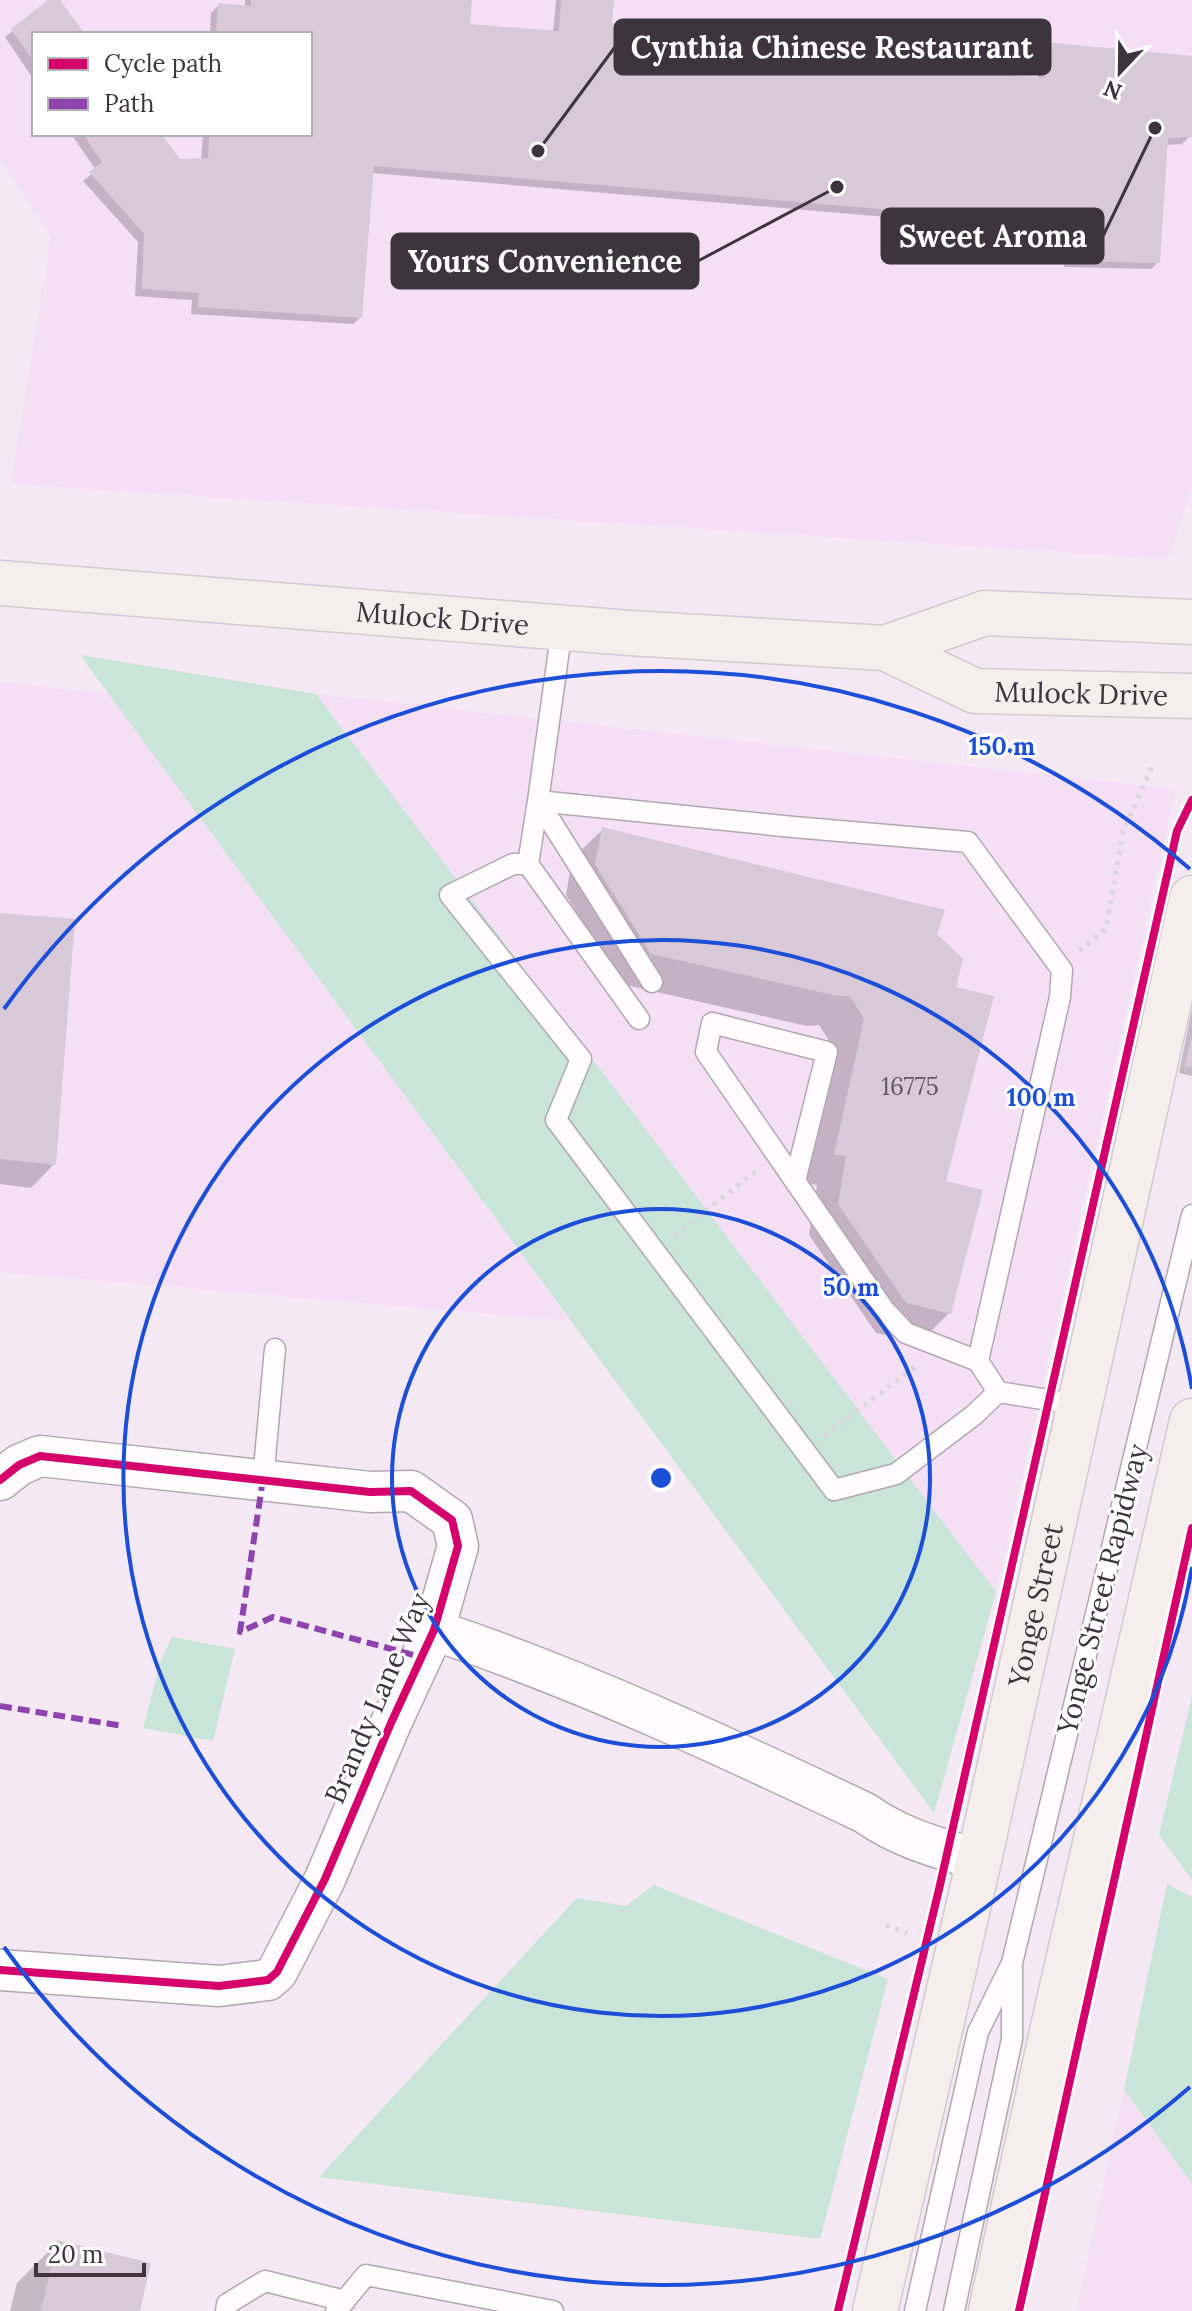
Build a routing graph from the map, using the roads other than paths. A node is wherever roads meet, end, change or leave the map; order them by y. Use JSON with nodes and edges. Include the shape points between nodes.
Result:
{"nodes":[{"id":1,"x":0,"y":583,"type":"edge"},
{"id":2,"x":1192,"y":622,"type":"edge"},
{"id":3,"x":562,"y":628,"type":"junction"},
{"id":4,"x":885,"y":648,"type":"junction"},
{"id":5,"x":1192,"y":696,"type":"edge"},
{"id":6,"x":538,"y":801,"type":"junction"},
{"id":7,"x":528,"y":864,"type":"junction"},
{"id":8,"x":1192,"y":898,"type":"edge"},
{"id":9,"x":652,"y":982,"type":"dead end"},
{"id":10,"x":639,"y":1019,"type":"dead end"},
{"id":11,"x":795,"y":1181,"type":"junction"},
{"id":12,"x":1192,"y":1215,"type":"edge"},
{"id":13,"x":275,"y":1349,"type":"dead end"},
{"id":14,"x":978,"y":1361,"type":"junction"},
{"id":15,"x":998,"y":1392,"type":"junction"},
{"id":16,"x":1081,"y":1405,"type":"junction"},
{"id":17,"x":1192,"y":1421,"type":"edge"},
{"id":18,"x":263,"y":1479,"type":"junction"},
{"id":19,"x":0,"y":1480,"type":"edge"},
{"id":20,"x":1184,"y":1493,"type":"edge"},
{"id":21,"x":434,"y":1630,"type":"junction"},
{"id":22,"x":979,"y":1860,"type":"junction"},
{"id":23,"x":1012,"y":1963,"type":"junction"},
{"id":24,"x":0,"y":1970,"type":"edge"},
{"id":25,"x":341,"y":2306,"type":"edge"},
{"id":26,"x":226,"y":2311,"type":"edge"},
{"id":27,"x":555,"y":2311,"type":"edge"},
{"id":28,"x":875,"y":2311,"type":"edge"},
{"id":29,"x":915,"y":2311,"type":"edge"},
{"id":30,"x":954,"y":2311,"type":"edge"},
{"id":31,"x":991,"y":2311,"type":"edge"}],
"edges":[{"from":1,"to":3,"type":"main road","name":"Mulock Drive"},
{"from":2,"to":4,"type":"main road","name":"Mulock Drive","via":[[985,613]]},
{"from":3,"to":4,"type":"main road","name":"Mulock Drive"},
{"from":3,"to":6,"type":"lane"},
{"from":4,"to":5,"type":"main road","name":"Mulock Drive","via":[[975,691]]},
{"from":6,"to":7,"type":"lane"},
{"from":6,"to":9,"type":"lane"},
{"from":6,"to":14,"type":"lane","via":[[968,842],[1062,970]]},
{"from":7,"to":10,"type":"lane"},
{"from":7,"to":15,"type":"lane","via":[[513,864],[450,895],[581,1059],[556,1120],[834,1490],[896,1474]]},
{"from":8,"to":16,"type":"main road","name":"Yonge Street"},
{"from":11,"to":11,"type":"lane","via":[[706,1052],[712,1023],[827,1052]]},
{"from":11,"to":14,"type":"lane","via":[[884,1310],[906,1333]]},
{"from":12,"to":23,"type":"lane","name":"Yonge Street Rapidway"},
{"from":13,"to":18,"type":"lane"},
{"from":14,"to":15,"type":"lane"},
{"from":15,"to":16,"type":"lane"},
{"from":16,"to":22,"type":"main road","name":"Yonge Street"},
{"from":17,"to":20,"type":"main road"},
{"from":18,"to":19,"type":"street","name":"Brandy Lane Way","via":[[40,1456]]},
{"from":18,"to":21,"type":"street","name":"Brandy Lane Way","via":[[370,1492],[411,1491],[452,1520],[458,1546]]},
{"from":20,"to":31,"type":"main road","via":[[1055,2018]]},
{"from":21,"to":22,"type":"street","name":"Brandy Lane Way","via":[[722,1745],[918,1843]]},
{"from":21,"to":24,"type":"street","name":"Brandy Lane Way","via":[[325,1879],[268,1980],[219,1986]]},
{"from":22,"to":28,"type":"main road","name":"Yonge Street"},
{"from":23,"to":29,"type":"lane","name":"Yonge Street Rapidway","via":[[978,2032]]},
{"from":23,"to":30,"type":"lane","name":"Yonge Street Rapidway","via":[[1012,2039]]},
{"from":25,"to":26,"type":"lane","via":[[265,2281],[227,2304]]},
{"from":25,"to":27,"type":"lane","via":[[366,2275]]}]}
